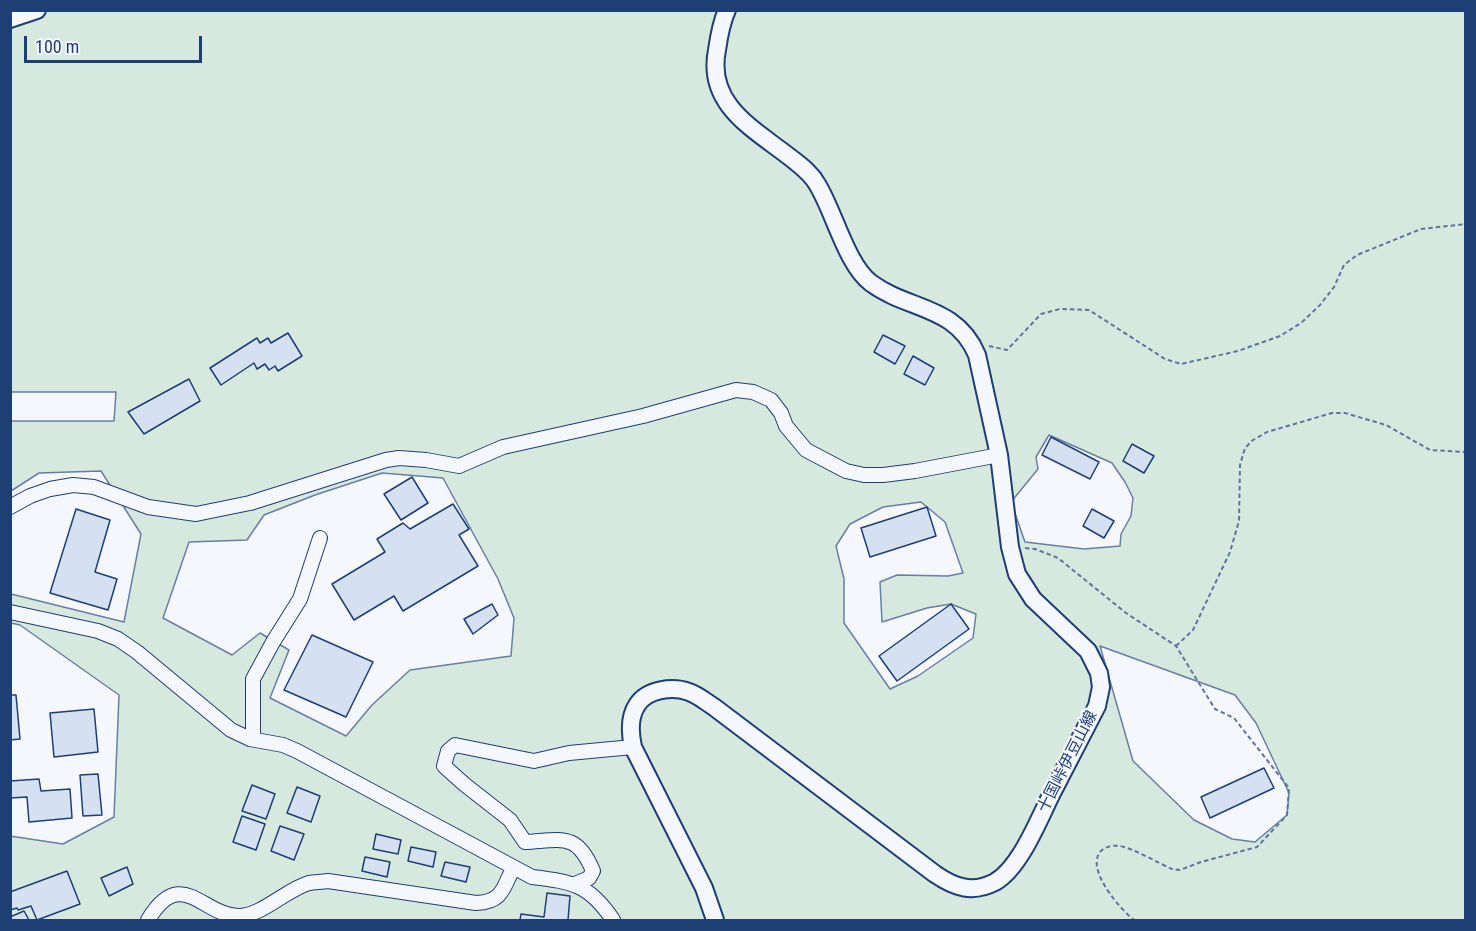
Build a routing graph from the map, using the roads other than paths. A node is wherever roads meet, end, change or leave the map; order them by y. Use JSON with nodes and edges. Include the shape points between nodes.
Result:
{"nodes":[{"id":1,"x":727,"y":10,"type":"edge"},
{"id":2,"x":31,"y":12,"type":"edge"},
{"id":3,"x":10,"y":19,"type":"edge"},
{"id":4,"x":999,"y":455,"type":"junction"},
{"id":5,"x":10,"y":507,"type":"edge"},
{"id":6,"x":320,"y":538,"type":"dead end"},
{"id":7,"x":10,"y":612,"type":"edge"},
{"id":8,"x":253,"y":739,"type":"junction"},
{"id":9,"x":633,"y":747,"type":"junction"},
{"id":10,"x":513,"y":868,"type":"junction"},
{"id":11,"x":574,"y":884,"type":"junction"},
{"id":12,"x":148,"y":921,"type":"edge"},
{"id":13,"x":613,"y":921,"type":"edge"},
{"id":14,"x":715,"y":921,"type":"edge"}],
"edges":[{"from":1,"to":4,"type":"main road","name":"十国峠伊豆山線","via":[[715,60],[716,82],[724,101],[817,183],[859,272],[891,294],[950,320],[965,333],[977,355]]},
{"from":2,"to":3,"type":"main road"},
{"from":4,"to":5,"type":"street","via":[[883,475],[855,473],[806,450],[771,400],[736,390],[643,416],[503,447],[459,466],[417,459],[386,460],[250,503],[196,514],[169,512],[94,487],[74,485],[40,492]]},
{"from":4,"to":9,"type":"main road","name":"十国峠伊豆山線","via":[[1017,574],[1033,599],[1088,651],[1101,687],[1097,706],[1030,836],[1010,868],[995,881],[970,890],[952,885],[689,692],[657,690],[638,703],[630,733]]},
{"from":6,"to":8,"type":"street","via":[[300,599],[253,679]]},
{"from":7,"to":8,"type":"street","via":[[118,639],[231,730]]},
{"from":8,"to":10,"type":"street","via":[[297,751]]},
{"from":9,"to":11,"type":"street","via":[[534,761],[455,745],[448,751],[444,766],[510,820],[525,842],[575,842],[586,854],[593,871],[589,878]]},
{"from":9,"to":14,"type":"main road","name":"十国峠伊豆山線","via":[[704,888]]},
{"from":10,"to":11,"type":"street","via":[[532,877]]},
{"from":10,"to":12,"type":"street","via":[[500,896],[489,902],[328,881],[308,883],[240,916],[227,914],[193,896],[169,897]]},
{"from":11,"to":13,"type":"street","via":[[601,901]]}]}
